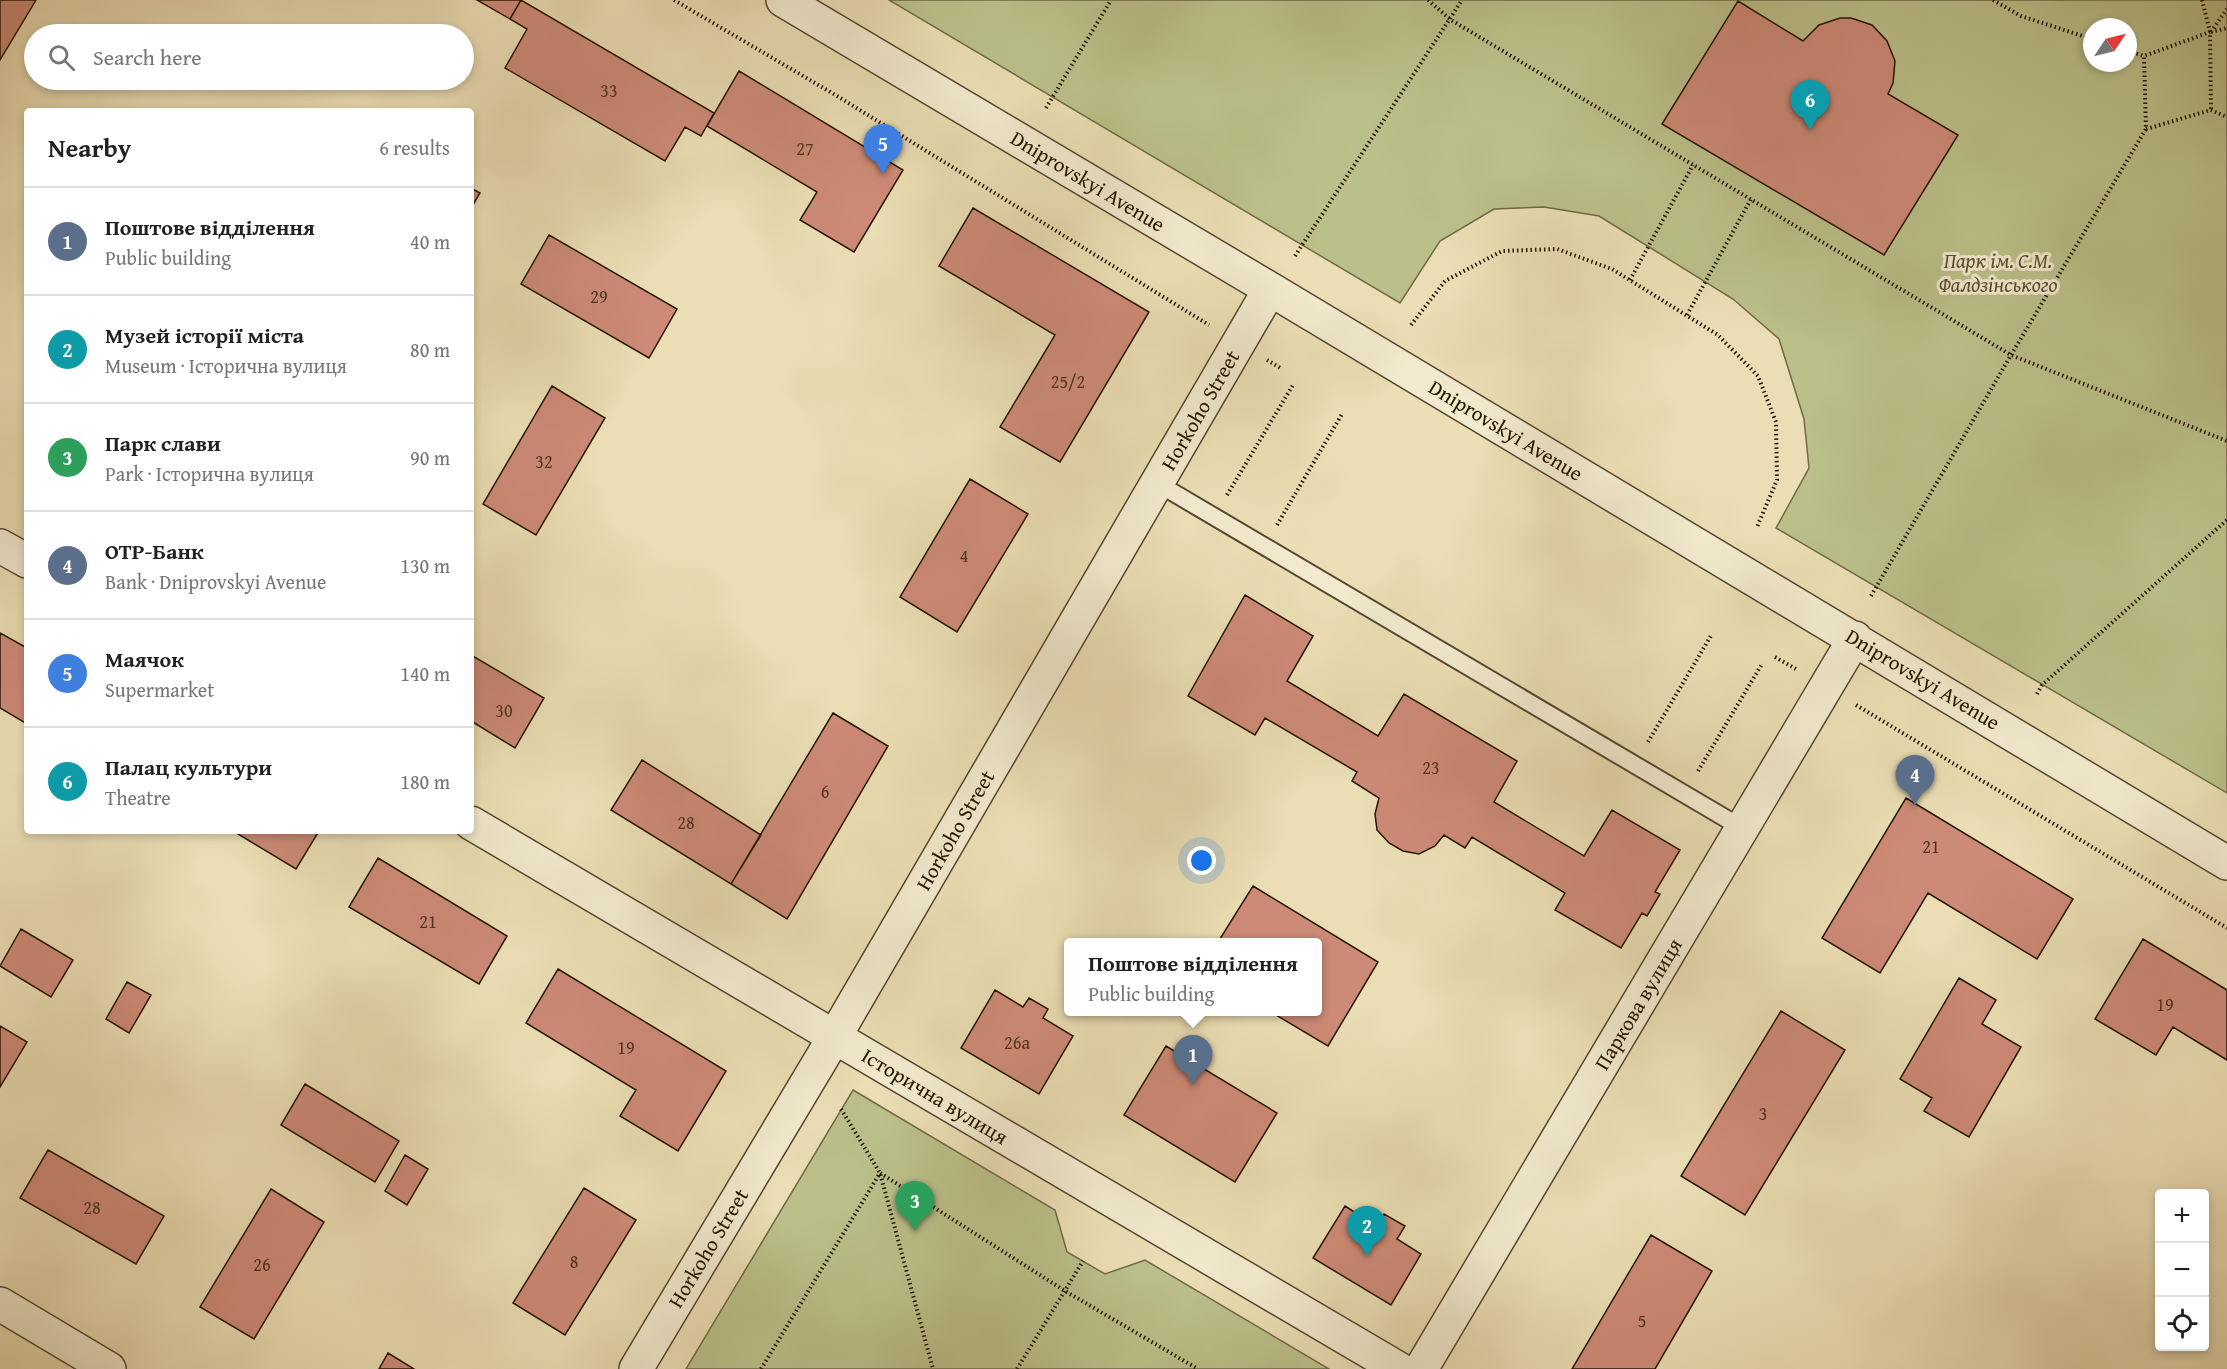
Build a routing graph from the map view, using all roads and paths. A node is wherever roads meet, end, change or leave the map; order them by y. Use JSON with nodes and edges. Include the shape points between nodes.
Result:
{"nodes":[{"id":1,"x":674,"y":0,"type":"edge"},
{"id":2,"x":783,"y":0,"type":"edge"},
{"id":3,"x":1111,"y":0,"type":"edge"},
{"id":4,"x":1428,"y":0,"type":"edge"},
{"id":5,"x":1462,"y":0,"type":"edge"},
{"id":6,"x":1993,"y":0,"type":"edge"},
{"id":7,"x":2202,"y":0,"type":"edge"},
{"id":8,"x":2227,"y":9,"type":"edge"},
{"id":9,"x":1451,"y":20,"type":"junction"},
{"id":10,"x":2227,"y":28,"type":"edge"},
{"id":11,"x":2210,"y":32,"type":"junction"},
{"id":12,"x":2083,"y":36,"type":"edge"},
{"id":13,"x":2137,"y":54,"type":"edge"},
{"id":14,"x":2144,"y":56,"type":"junction"},
{"id":15,"x":1046,"y":108,"type":"dead end"},
{"id":16,"x":2211,"y":110,"type":"junction"},
{"id":17,"x":2227,"y":117,"type":"edge"},
{"id":18,"x":2146,"y":129,"type":"junction"},
{"id":19,"x":1694,"y":165,"type":"junction"},
{"id":20,"x":1751,"y":199,"type":"junction"},
{"id":21,"x":1295,"y":256,"type":"dead end"},
{"id":22,"x":1629,"y":280,"type":"junction"},
{"id":23,"x":1270,"y":289,"type":"junction"},
{"id":24,"x":1687,"y":315,"type":"junction"},
{"id":25,"x":1411,"y":325,"type":"dead end"},
{"id":26,"x":1238,"y":343,"type":"junction"},
{"id":27,"x":2011,"y":355,"type":"junction"},
{"id":28,"x":1293,"y":386,"type":"dead end"},
{"id":29,"x":1342,"y":414,"type":"dead end"},
{"id":30,"x":2227,"y":441,"type":"edge"},
{"id":31,"x":1157,"y":483,"type":"junction"},
{"id":32,"x":1227,"y":496,"type":"dead end"},
{"id":33,"x":1267,"y":519,"type":"dead end"},
{"id":34,"x":2227,"y":520,"type":"edge"},
{"id":35,"x":1277,"y":525,"type":"junction"},
{"id":36,"x":1757,"y":528,"type":"dead end"},
{"id":37,"x":1287,"y":531,"type":"dead end"},
{"id":38,"x":0,"y":546,"type":"edge"},
{"id":39,"x":24,"y":559,"type":"edge"},
{"id":40,"x":1871,"y":596,"type":"dead end"},
{"id":41,"x":1712,"y":634,"type":"dead end"},
{"id":42,"x":1855,"y":638,"type":"junction"},
{"id":43,"x":1775,"y":657,"type":"dead end"},
{"id":44,"x":1762,"y":663,"type":"dead end"},
{"id":45,"x":1826,"y":687,"type":"junction"},
{"id":46,"x":2037,"y":694,"type":"dead end"},
{"id":47,"x":1647,"y":744,"type":"dead end"},
{"id":48,"x":1697,"y":774,"type":"dead end"},
{"id":49,"x":474,"y":825,"type":"edge"},
{"id":50,"x":1742,"y":828,"type":"junction"},
{"id":51,"x":2227,"y":863,"type":"edge"},
{"id":52,"x":2227,"y":928,"type":"edge"},
{"id":53,"x":835,"y":1036,"type":"junction"},
{"id":54,"x":841,"y":1109,"type":"dead end"},
{"id":55,"x":880,"y":1173,"type":"junction"},
{"id":56,"x":1083,"y":1261,"type":"dead end"},
{"id":57,"x":1065,"y":1291,"type":"junction"},
{"id":58,"x":0,"y":1304,"type":"edge"},
{"id":59,"x":109,"y":1369,"type":"edge"},
{"id":60,"x":636,"y":1369,"type":"edge"},
{"id":61,"x":761,"y":1369,"type":"edge"},
{"id":62,"x":933,"y":1369,"type":"edge"},
{"id":63,"x":1017,"y":1369,"type":"edge"},
{"id":64,"x":1198,"y":1369,"type":"edge"},
{"id":65,"x":1399,"y":1369,"type":"edge"},
{"id":66,"x":1421,"y":1369,"type":"edge"}],
"edges":[{"from":1,"to":26,"type":"path"},
{"from":2,"to":23,"type":"street","name":"Dniprovskyi Avenue"},
{"from":3,"to":15,"type":"path"},
{"from":4,"to":9,"type":"path"},
{"from":5,"to":9,"type":"path"},
{"from":6,"to":12,"type":"path","via":[[2021,16]]},
{"from":7,"to":11,"type":"path"},
{"from":8,"to":11,"type":"path"},
{"from":9,"to":19,"type":"path"},
{"from":9,"to":21,"type":"path"},
{"from":10,"to":11,"type":"path"},
{"from":11,"to":14,"type":"path"},
{"from":11,"to":16,"type":"path"},
{"from":13,"to":14,"type":"path"},
{"from":14,"to":18,"type":"path"},
{"from":16,"to":17,"type":"path"},
{"from":16,"to":18,"type":"path"},
{"from":18,"to":27,"type":"path"},
{"from":19,"to":20,"type":"path"},
{"from":19,"to":22,"type":"path"},
{"from":20,"to":24,"type":"path"},
{"from":20,"to":27,"type":"path"},
{"from":22,"to":24,"type":"path"},
{"from":22,"to":25,"type":"path","via":[[1612,269],[1557,249],[1502,251],[1445,281]]},
{"from":23,"to":26,"type":"street","name":"Horkoho Street"},
{"from":23,"to":42,"type":"street","name":"Dniprovskyi Avenue"},
{"from":24,"to":36,"type":"path","via":[[1718,335],[1758,376],[1776,422],[1778,480]]},
{"from":26,"to":31,"type":"street","name":"Horkoho Street"},
{"from":27,"to":30,"type":"path"},
{"from":27,"to":40,"type":"path"},
{"from":28,"to":32,"type":"path"},
{"from":29,"to":35,"type":"path"},
{"from":31,"to":50,"type":"lane"},
{"from":31,"to":53,"type":"street","name":"Horkoho Street"},
{"from":33,"to":35,"type":"path"},
{"from":34,"to":46,"type":"path","via":[[2042,685]]},
{"from":35,"to":37,"type":"path"},
{"from":38,"to":39,"type":"street"},
{"from":41,"to":47,"type":"path"},
{"from":42,"to":45,"type":"street","name":"Паркова вулиця"},
{"from":42,"to":51,"type":"street","name":"Dniprovskyi Avenue"},
{"from":43,"to":45,"type":"path"},
{"from":44,"to":48,"type":"path"},
{"from":45,"to":50,"type":"street","name":"Паркова вулиця"},
{"from":45,"to":52,"type":"path"},
{"from":49,"to":53,"type":"street","name":"Історична вулиця"},
{"from":50,"to":66,"type":"street","name":"Паркова вулиця"},
{"from":53,"to":60,"type":"street","name":"Horkoho Street"},
{"from":53,"to":65,"type":"street","name":"Історична вулиця"},
{"from":54,"to":55,"type":"path"},
{"from":55,"to":57,"type":"path"},
{"from":55,"to":61,"type":"path"},
{"from":55,"to":62,"type":"path"},
{"from":56,"to":57,"type":"path"},
{"from":57,"to":63,"type":"path"},
{"from":57,"to":64,"type":"path"},
{"from":58,"to":59,"type":"street"}]}
